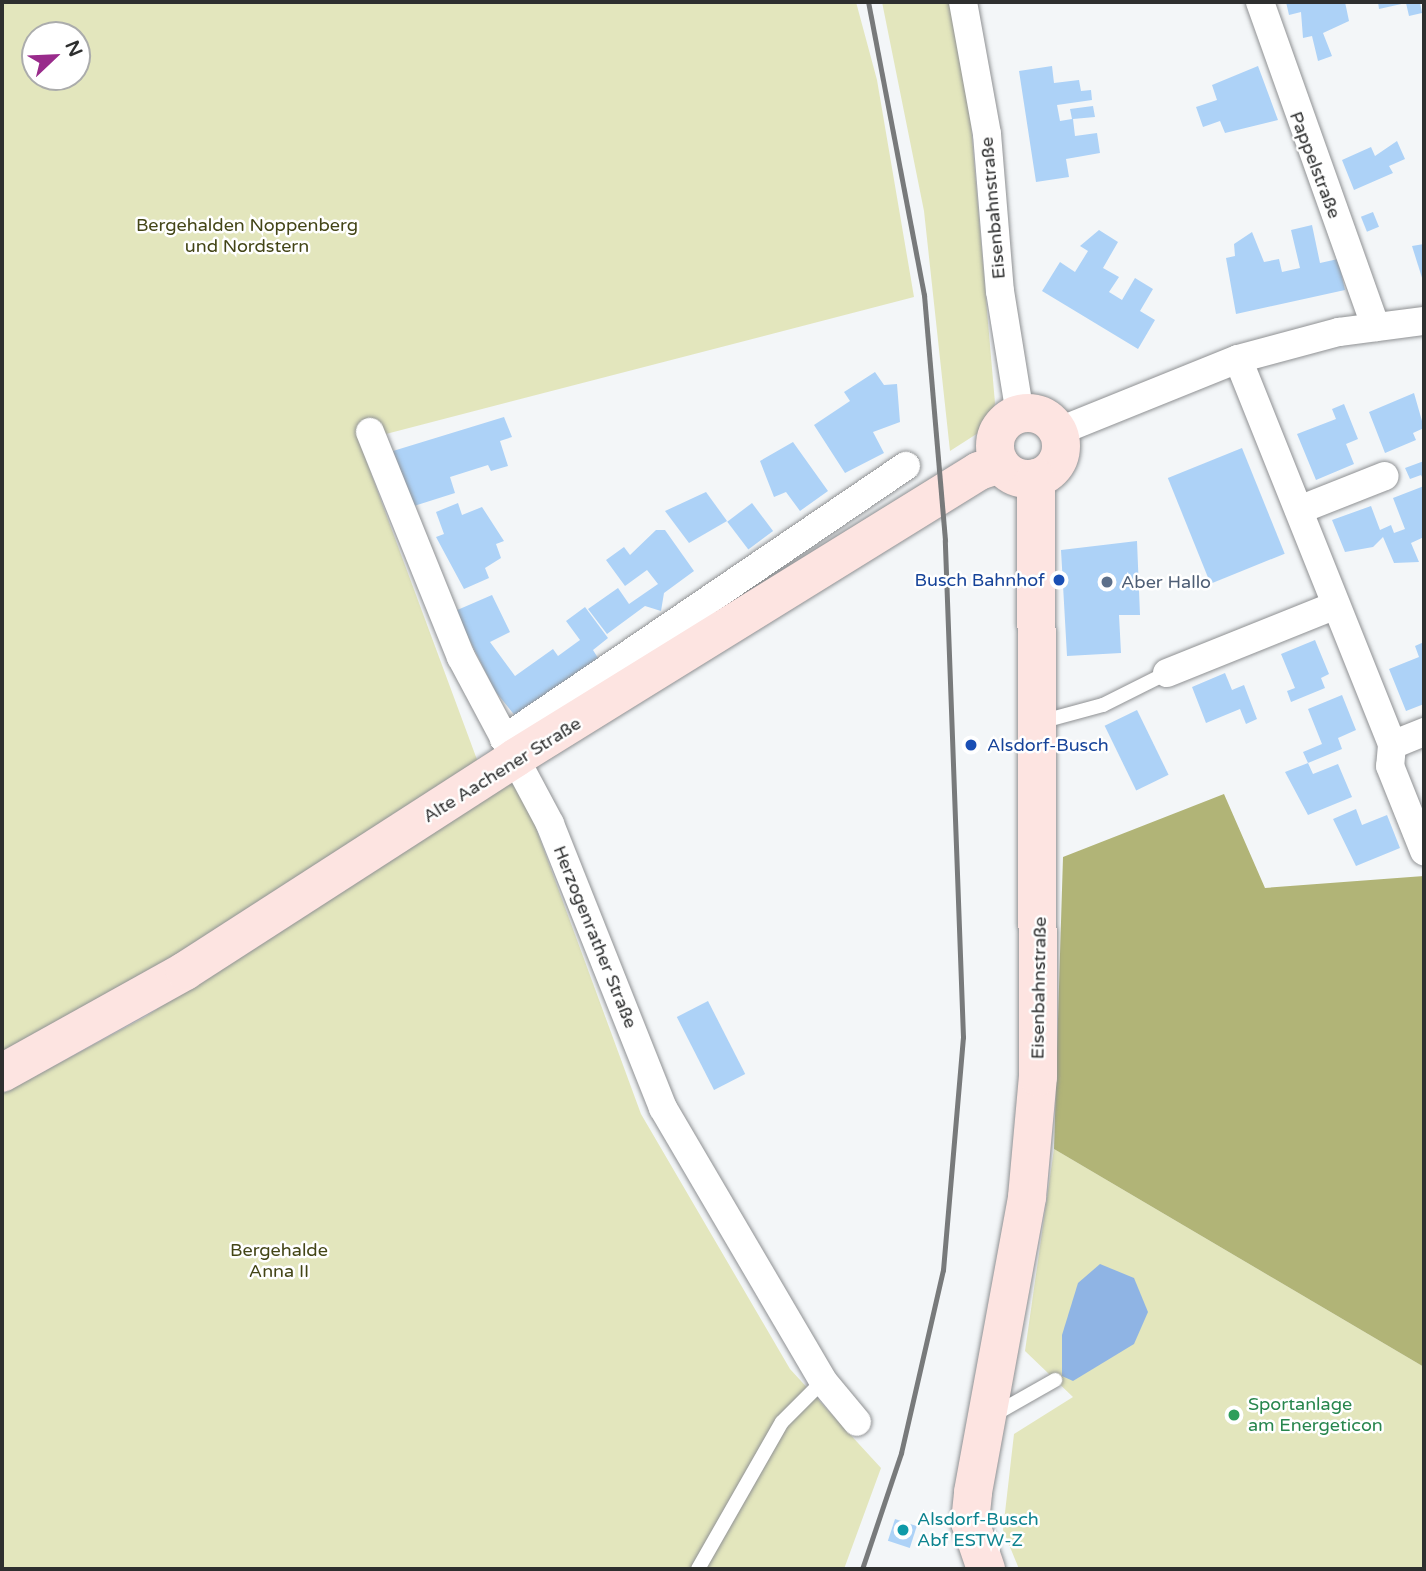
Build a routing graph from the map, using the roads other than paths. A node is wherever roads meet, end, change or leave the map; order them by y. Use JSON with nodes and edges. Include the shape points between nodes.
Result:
{"nodes":[{"id":1,"x":963,"y":2,"type":"edge"},
{"id":2,"x":1260,"y":2,"type":"edge"},
{"id":3,"x":1424,"y":321,"type":"edge"},
{"id":4,"x":1377,"y":327,"type":"junction"},
{"id":5,"x":1238,"y":359,"type":"junction"},
{"id":6,"x":1020,"y":415,"type":"junction"},
{"id":7,"x":370,"y":432,"type":"dead end"},
{"id":8,"x":1057,"y":432,"type":"junction"},
{"id":9,"x":1000,"y":464,"type":"junction"},
{"id":10,"x":906,"y":467,"type":"dead end"},
{"id":11,"x":1385,"y":476,"type":"dead end"},
{"id":12,"x":1036,"y":478,"type":"junction"},
{"id":13,"x":1299,"y":510,"type":"junction"},
{"id":14,"x":1336,"y":606,"type":"junction"},
{"id":15,"x":1167,"y":673,"type":"joint"},
{"id":16,"x":1035,"y":722,"type":"junction"},
{"id":17,"x":1424,"y":732,"type":"edge"},
{"id":18,"x":1392,"y":744,"type":"junction"},
{"id":19,"x":509,"y":749,"type":"junction"},
{"id":20,"x":1424,"y":851,"type":"edge"},
{"id":21,"x":2,"y":1073,"type":"edge"},
{"id":22,"x":1055,"y":1380,"type":"dead end"},
{"id":23,"x":823,"y":1381,"type":"junction"},
{"id":24,"x":987,"y":1418,"type":"junction"},
{"id":25,"x":858,"y":1422,"type":"dead end"},
{"id":26,"x":698,"y":1569,"type":"edge"},
{"id":27,"x":986,"y":1569,"type":"edge"}],
"edges":[{"from":1,"to":6,"type":"street","name":"Eisenbahnstraße","via":[[987,134],[1000,291]]},
{"from":2,"to":4,"type":"street","name":"Pappelstraße"},
{"from":3,"to":4,"type":"street"},
{"from":4,"to":5,"type":"street"},
{"from":5,"to":8,"type":"street"},
{"from":5,"to":13,"type":"street"},
{"from":6,"to":8,"type":"street","via":[[1041,416]]},
{"from":6,"to":9,"type":"street","via":[[997,435]]},
{"from":7,"to":19,"type":"street","name":"Herzogenrather Straße","via":[[428,584]]},
{"from":8,"to":12,"type":"street","via":[[1058,460]]},
{"from":9,"to":12,"type":"street","via":[[1016,477]]},
{"from":9,"to":19,"type":"street","name":"Alte Aachener Straße","via":[[979,471]]},
{"from":10,"to":19,"type":"street","name":"Alte Aachener Straße"},
{"from":11,"to":13,"type":"street"},
{"from":12,"to":16,"type":"street","name":"Eisenbahnstraße"},
{"from":13,"to":14,"type":"street"},
{"from":14,"to":15,"type":"street"},
{"from":14,"to":18,"type":"street"},
{"from":15,"to":16,"type":"lane","via":[[1103,705]]},
{"from":16,"to":24,"type":"street","name":"Eisenbahnstraße","via":[[1038,1077],[1027,1197]]},
{"from":17,"to":18,"type":"street"},
{"from":18,"to":20,"type":"street","via":[[1390,766]]},
{"from":19,"to":21,"type":"street","name":"Alte Aachener Straße","via":[[185,971]]},
{"from":19,"to":23,"type":"street","name":"Herzogenrather Straße","via":[[550,824],[663,1108]]},
{"from":22,"to":24,"type":"lane"},
{"from":23,"to":25,"type":"street","name":"Herzogenrather Straße"},
{"from":23,"to":26,"type":"lane","via":[[782,1422]]},
{"from":24,"to":27,"type":"street","name":"Eisenbahnstraße","via":[[970,1522]]}]}
